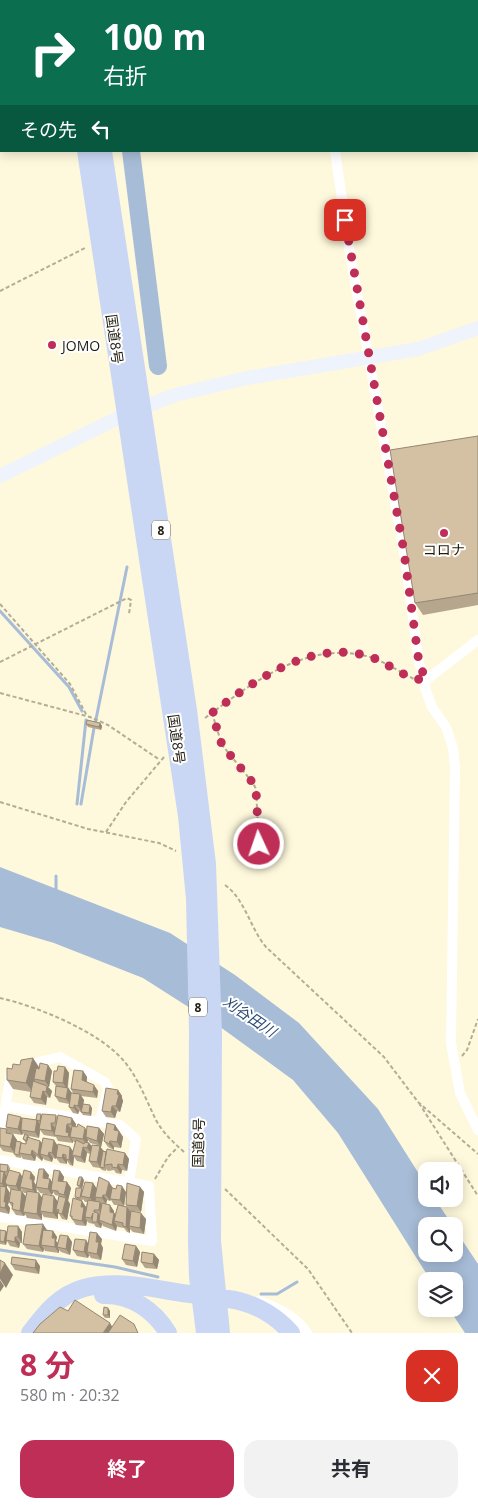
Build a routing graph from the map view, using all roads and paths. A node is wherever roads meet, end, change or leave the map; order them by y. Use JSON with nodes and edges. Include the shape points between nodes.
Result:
{"nodes":[{"id":1,"x":86,"y":152,"type":"edge"},
{"id":2,"x":103,"y":152,"type":"edge"},
{"id":3,"x":335,"y":152,"type":"edge"},
{"id":4,"x":100,"y":242,"type":"junction"},
{"id":5,"x":0,"y":290,"type":"edge"},
{"id":6,"x":478,"y":328,"type":"edge"},
{"id":7,"x":370,"y":357,"type":"junction"},
{"id":8,"x":143,"y":406,"type":"junction"},
{"id":9,"x":126,"y":414,"type":"junction"},
{"id":10,"x":0,"y":476,"type":"edge"},
{"id":11,"x":0,"y":604,"type":"edge"},
{"id":12,"x":129,"y":614,"type":"dead end"},
{"id":13,"x":478,"y":640,"type":"edge"},
{"id":14,"x":37,"y":644,"type":"junction"},
{"id":15,"x":0,"y":662,"type":"edge"},
{"id":16,"x":426,"y":680,"type":"junction"},
{"id":17,"x":0,"y":693,"type":"edge"},
{"id":18,"x":212,"y":713,"type":"junction"},
{"id":19,"x":89,"y":716,"type":"junction"},
{"id":20,"x":205,"y":718,"type":"dead end"},
{"id":21,"x":165,"y":755,"type":"dead end"},
{"id":22,"x":160,"y":760,"type":"junction"},
{"id":23,"x":0,"y":802,"type":"edge"},
{"id":24,"x":106,"y":832,"type":"junction"},
{"id":25,"x":259,"y":844,"type":"dead end"},
{"id":26,"x":176,"y":852,"type":"dead end"},
{"id":27,"x":225,"y":885,"type":"dead end"},
{"id":28,"x":0,"y":998,"type":"edge"},
{"id":29,"x":478,"y":1019,"type":"edge"},
{"id":30,"x":453,"y":1062,"type":"junction"},
{"id":31,"x":418,"y":1102,"type":"junction"},
{"id":32,"x":6,"y":1106,"type":"junction"},
{"id":33,"x":100,"y":1122,"type":"junction"},
{"id":34,"x":478,"y":1130,"type":"edge"},
{"id":35,"x":0,"y":1140,"type":"edge"},
{"id":36,"x":178,"y":1147,"type":"junction"},
{"id":37,"x":478,"y":1154,"type":"edge"},
{"id":38,"x":188,"y":1155,"type":"dead end"},
{"id":39,"x":0,"y":1160,"type":"edge"},
{"id":40,"x":129,"y":1182,"type":"junction"},
{"id":41,"x":148,"y":1186,"type":"junction"},
{"id":42,"x":225,"y":1189,"type":"dead end"},
{"id":43,"x":478,"y":1196,"type":"edge"},
{"id":44,"x":0,"y":1217,"type":"edge"},
{"id":45,"x":206,"y":1278,"type":"junction"},
{"id":46,"x":166,"y":1291,"type":"junction"},
{"id":47,"x":210,"y":1312,"type":"junction"},
{"id":48,"x":30,"y":1333,"type":"edge"},
{"id":49,"x":40,"y":1333,"type":"edge"},
{"id":50,"x":168,"y":1333,"type":"edge"},
{"id":51,"x":205,"y":1333,"type":"edge"},
{"id":52,"x":221,"y":1333,"type":"edge"},
{"id":53,"x":291,"y":1333,"type":"edge"},
{"id":54,"x":307,"y":1333,"type":"edge"},
{"id":55,"x":352,"y":1333,"type":"edge"}],
"edges":[{"from":1,"to":4,"type":"highway","name":"国道8号","number":"8"},
{"from":2,"to":8,"type":"highway","name":"国道8号","number":"8"},
{"from":3,"to":7,"type":"street"},
{"from":4,"to":5,"type":"path"},
{"from":4,"to":9,"type":"highway","name":"国道8号","number":"8"},
{"from":6,"to":7,"type":"street","via":[[418,349]]},
{"from":7,"to":8,"type":"street","via":[[210,385]]},
{"from":7,"to":16,"type":"street","via":[[404,552],[419,663]]},
{"from":8,"to":9,"type":"street"},
{"from":8,"to":45,"type":"highway","name":"国道8号","number":"8","via":[[198,782],[210,910],[213,1128]]},
{"from":9,"to":10,"type":"street"},
{"from":9,"to":45,"type":"highway","name":"国道8号","number":"8","via":[[178,748],[195,899],[198,1115]]},
{"from":11,"to":14,"type":"path"},
{"from":12,"to":14,"type":"path","via":[[132,600],[127,598]]},
{"from":13,"to":16,"type":"street"},
{"from":14,"to":15,"type":"path"},
{"from":14,"to":19,"type":"path","via":[[70,684]]},
{"from":16,"to":18,"type":"path","via":[[416,680],[371,657],[332,654],[312,657],[255,681]]},
{"from":16,"to":30,"type":"street","via":[[425,688],[432,707],[446,727],[455,767],[450,1006]]},
{"from":17,"to":19,"type":"path"},
{"from":18,"to":20,"type":"path"},
{"from":18,"to":25,"type":"path","via":[[222,745],[256,790]]},
{"from":19,"to":22,"type":"path"},
{"from":21,"to":22,"type":"path"},
{"from":22,"to":24,"type":"path"},
{"from":23,"to":24,"type":"path"},
{"from":24,"to":26,"type":"path","via":[[160,843]]},
{"from":27,"to":31,"type":"path","via":[[239,899],[262,942],[384,1058]]},
{"from":28,"to":36,"type":"path","via":[[68,1022],[122,1059],[157,1122]]},
{"from":29,"to":30,"type":"path","via":[[467,1050]]},
{"from":30,"to":34,"type":"street","via":[[464,1104]]},
{"from":31,"to":37,"type":"path"},
{"from":31,"to":43,"type":"path"},
{"from":32,"to":33,"type":"street"},
{"from":32,"to":33,"type":"street","via":[[12,1069],[60,1057],[105,1082],[108,1088]]},
{"from":32,"to":35,"type":"street"},
{"from":33,"to":40,"type":"street","via":[[120,1125],[136,1139]]},
{"from":36,"to":38,"type":"path"},
{"from":36,"to":41,"type":"path"},
{"from":39,"to":40,"type":"street"},
{"from":40,"to":41,"type":"street"},
{"from":41,"to":44,"type":"street","via":[[152,1242]]},
{"from":42,"to":55,"type":"path","via":[[308,1268]]},
{"from":45,"to":47,"type":"highway","name":"国道8号","number":"8"},
{"from":46,"to":48,"type":"highway","via":[[107,1285],[84,1288],[59,1300]]},
{"from":46,"to":53,"type":"highway","via":[[240,1302],[267,1313]]},
{"from":46,"to":54,"type":"street","via":[[180,1286],[254,1300],[276,1307],[302,1325]]},
{"from":47,"to":51,"type":"highway","name":"国道8号","number":"8"},
{"from":47,"to":52,"type":"highway","name":"国道8号","number":"8"},
{"from":49,"to":50,"type":"highway","via":[[55,1313],[71,1302],[106,1294],[144,1306]]}]}
